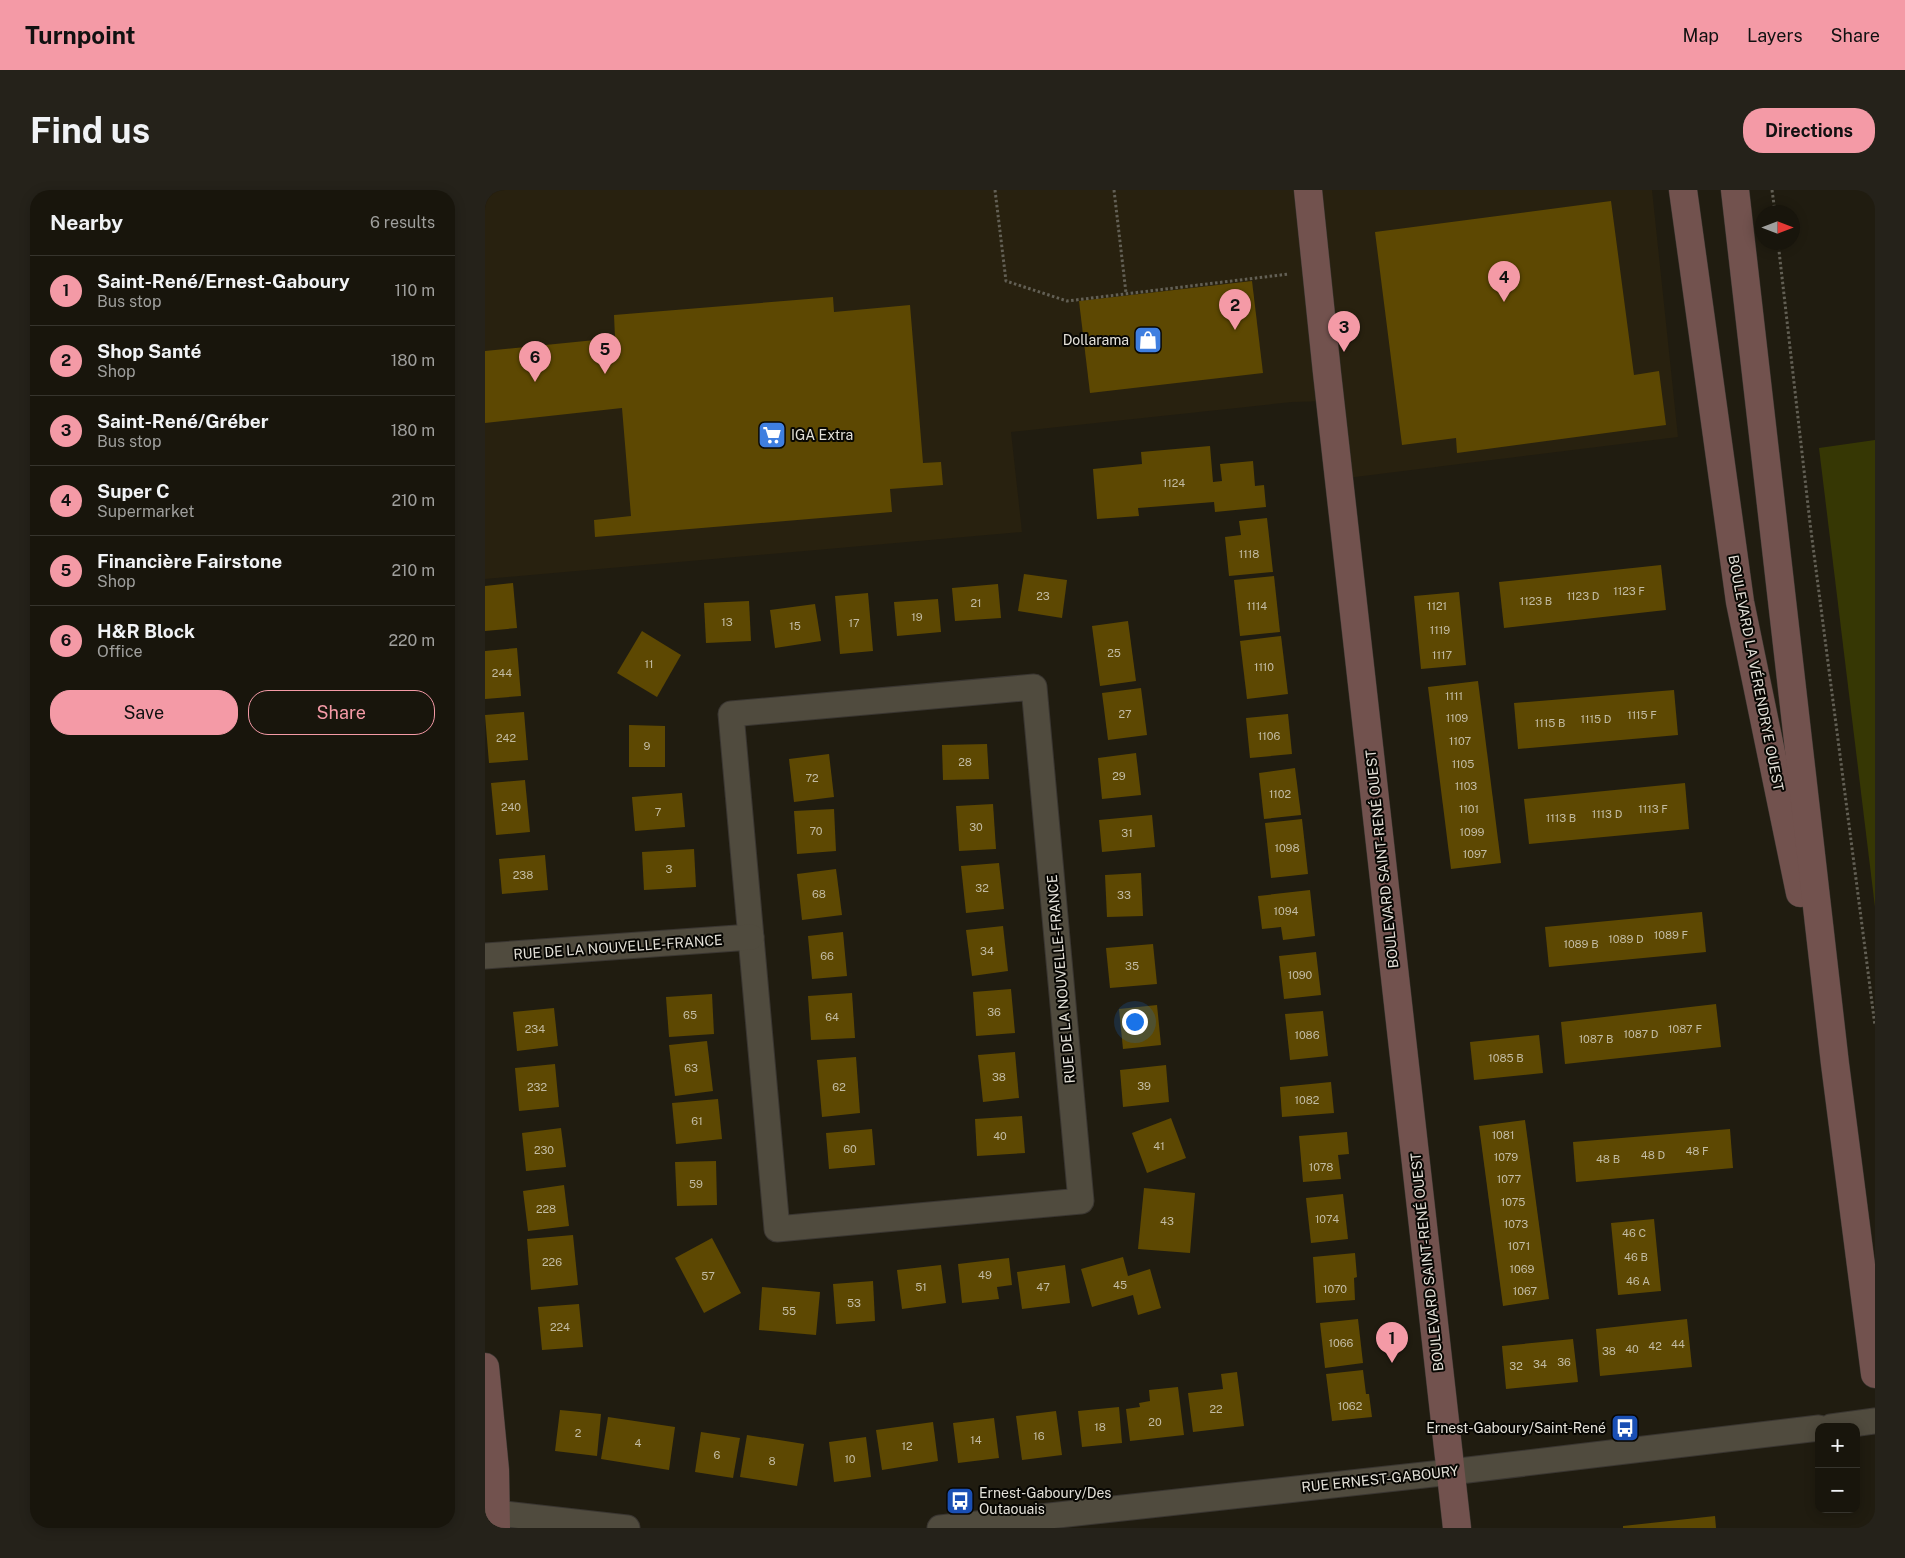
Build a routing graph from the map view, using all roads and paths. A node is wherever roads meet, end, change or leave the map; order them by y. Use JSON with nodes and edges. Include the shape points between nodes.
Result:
{"nodes":[{"id":1,"x":995,"y":190,"type":"edge"},
{"id":2,"x":1114,"y":190,"type":"edge"},
{"id":3,"x":1308,"y":190,"type":"edge"},
{"id":4,"x":1683,"y":190,"type":"edge"},
{"id":5,"x":1735,"y":190,"type":"edge"},
{"id":6,"x":1739,"y":190,"type":"edge"},
{"id":7,"x":1772,"y":190,"type":"edge"},
{"id":8,"x":1774,"y":205,"type":"edge"},
{"id":9,"x":1740,"y":236,"type":"junction"},
{"id":10,"x":1779,"y":250,"type":"edge"},
{"id":11,"x":1289,"y":274,"type":"dead end"},
{"id":12,"x":1126,"y":292,"type":"junction"},
{"id":13,"x":751,"y":937,"type":"junction"},
{"id":14,"x":485,"y":956,"type":"edge"},
{"id":15,"x":1875,"y":1026,"type":"edge"},
{"id":16,"x":1835,"y":1064,"type":"junction"},
{"id":17,"x":485,"y":1367,"type":"edge"},
{"id":18,"x":1875,"y":1374,"type":"edge"},
{"id":19,"x":1875,"y":1421,"type":"edge"},
{"id":20,"x":1860,"y":1423,"type":"edge"},
{"id":21,"x":1815,"y":1428,"type":"edge"},
{"id":22,"x":1451,"y":1472,"type":"junction"},
{"id":23,"x":497,"y":1520,"type":"edge"},
{"id":24,"x":627,"y":1528,"type":"edge"},
{"id":25,"x":940,"y":1528,"type":"edge"},
{"id":26,"x":1457,"y":1528,"type":"edge"}],
"edges":[{"from":1,"to":12,"type":"path","via":[[1006,281],[1067,301]]},
{"from":2,"to":12,"type":"path"},
{"from":3,"to":22,"type":"main road","name":"BOULEVARD SAINT-RENÉ OUEST"},
{"from":4,"to":16,"type":"main road","name":"BOULEVARD LA VÉRENDRYE OUEST","via":[[1740,602]]},
{"from":5,"to":9,"type":"main road","name":"BOULEVARD LA VÉRENDRYE OUEST"},
{"from":6,"to":9,"type":"main road"},
{"from":7,"to":8,"type":"path"},
{"from":9,"to":16,"type":"main road","name":"BOULEVARD LA VÉRENDRYE OUEST"},
{"from":10,"to":15,"type":"path","via":[[1810,523]]},
{"from":11,"to":12,"type":"path"},
{"from":13,"to":13,"type":"street","name":"RUE DE LA NOUVELLE-FRANCE","via":[[731,714],[1034,686],[1081,1202],[777,1229]]},
{"from":13,"to":14,"type":"street","name":"RUE DE LA NOUVELLE-FRANCE"},
{"from":16,"to":18,"type":"main road","name":"BOULEVARD LA VÉRENDRYE OUEST"},
{"from":17,"to":23,"type":"main road"},
{"from":19,"to":20,"type":"street"},
{"from":21,"to":22,"type":"street","name":"RUE ERNEST-GABOURY"},
{"from":22,"to":25,"type":"street","name":"RUE ERNEST-GABOURY"},
{"from":22,"to":26,"type":"main road","name":"BOULEVARD SAINT-RENÉ OUEST"},
{"from":23,"to":24,"type":"street"}]}
